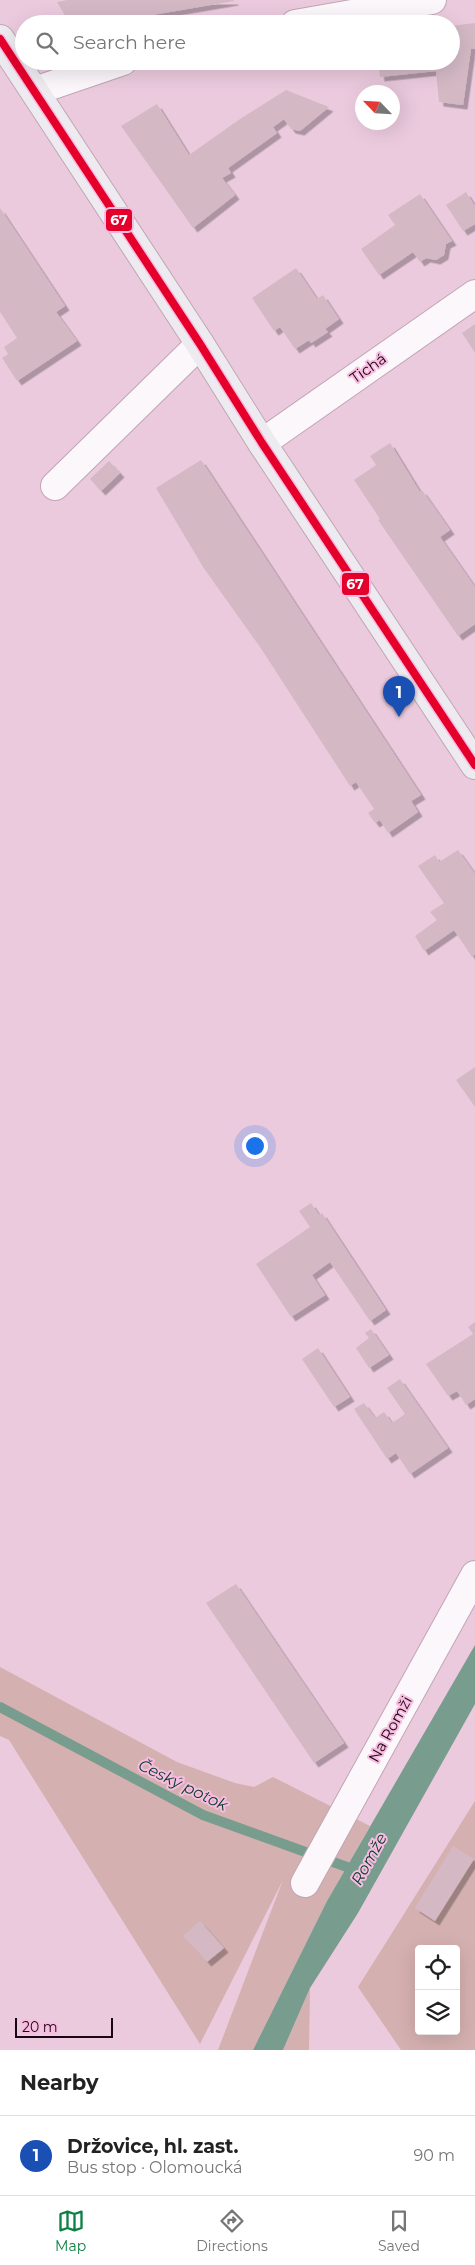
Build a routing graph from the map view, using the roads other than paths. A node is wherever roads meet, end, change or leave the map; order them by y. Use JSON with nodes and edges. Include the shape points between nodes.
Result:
{"nodes":[{"id":1,"x":432,"y":0,"type":"edge"},
{"id":2,"x":346,"y":15,"type":"edge"},
{"id":3,"x":0,"y":39,"type":"edge"},
{"id":4,"x":15,"y":61,"type":"edge"},
{"id":5,"x":21,"y":70,"type":"edge"},
{"id":6,"x":97,"y":70,"type":"edge"},
{"id":7,"x":35,"y":91,"type":"junction"},
{"id":8,"x":475,"y":294,"type":"edge"},
{"id":9,"x":200,"y":344,"type":"junction"},
{"id":10,"x":262,"y":443,"type":"junction"},
{"id":11,"x":55,"y":486,"type":"dead end"},
{"id":12,"x":475,"y":766,"type":"edge"},
{"id":13,"x":475,"y":1575,"type":"edge"},
{"id":14,"x":305,"y":1883,"type":"dead end"}],
"edges":[{"from":1,"to":2,"type":"street"},
{"from":3,"to":4,"type":"street"},
{"from":5,"to":7,"type":"street"},
{"from":6,"to":7,"type":"street"},
{"from":7,"to":9,"type":"street"},
{"from":8,"to":10,"type":"street","name":"Tichá"},
{"from":9,"to":10,"type":"street"},
{"from":9,"to":11,"type":"street"},
{"from":10,"to":12,"type":"street"},
{"from":13,"to":14,"type":"street","name":"Na Romži"}]}
